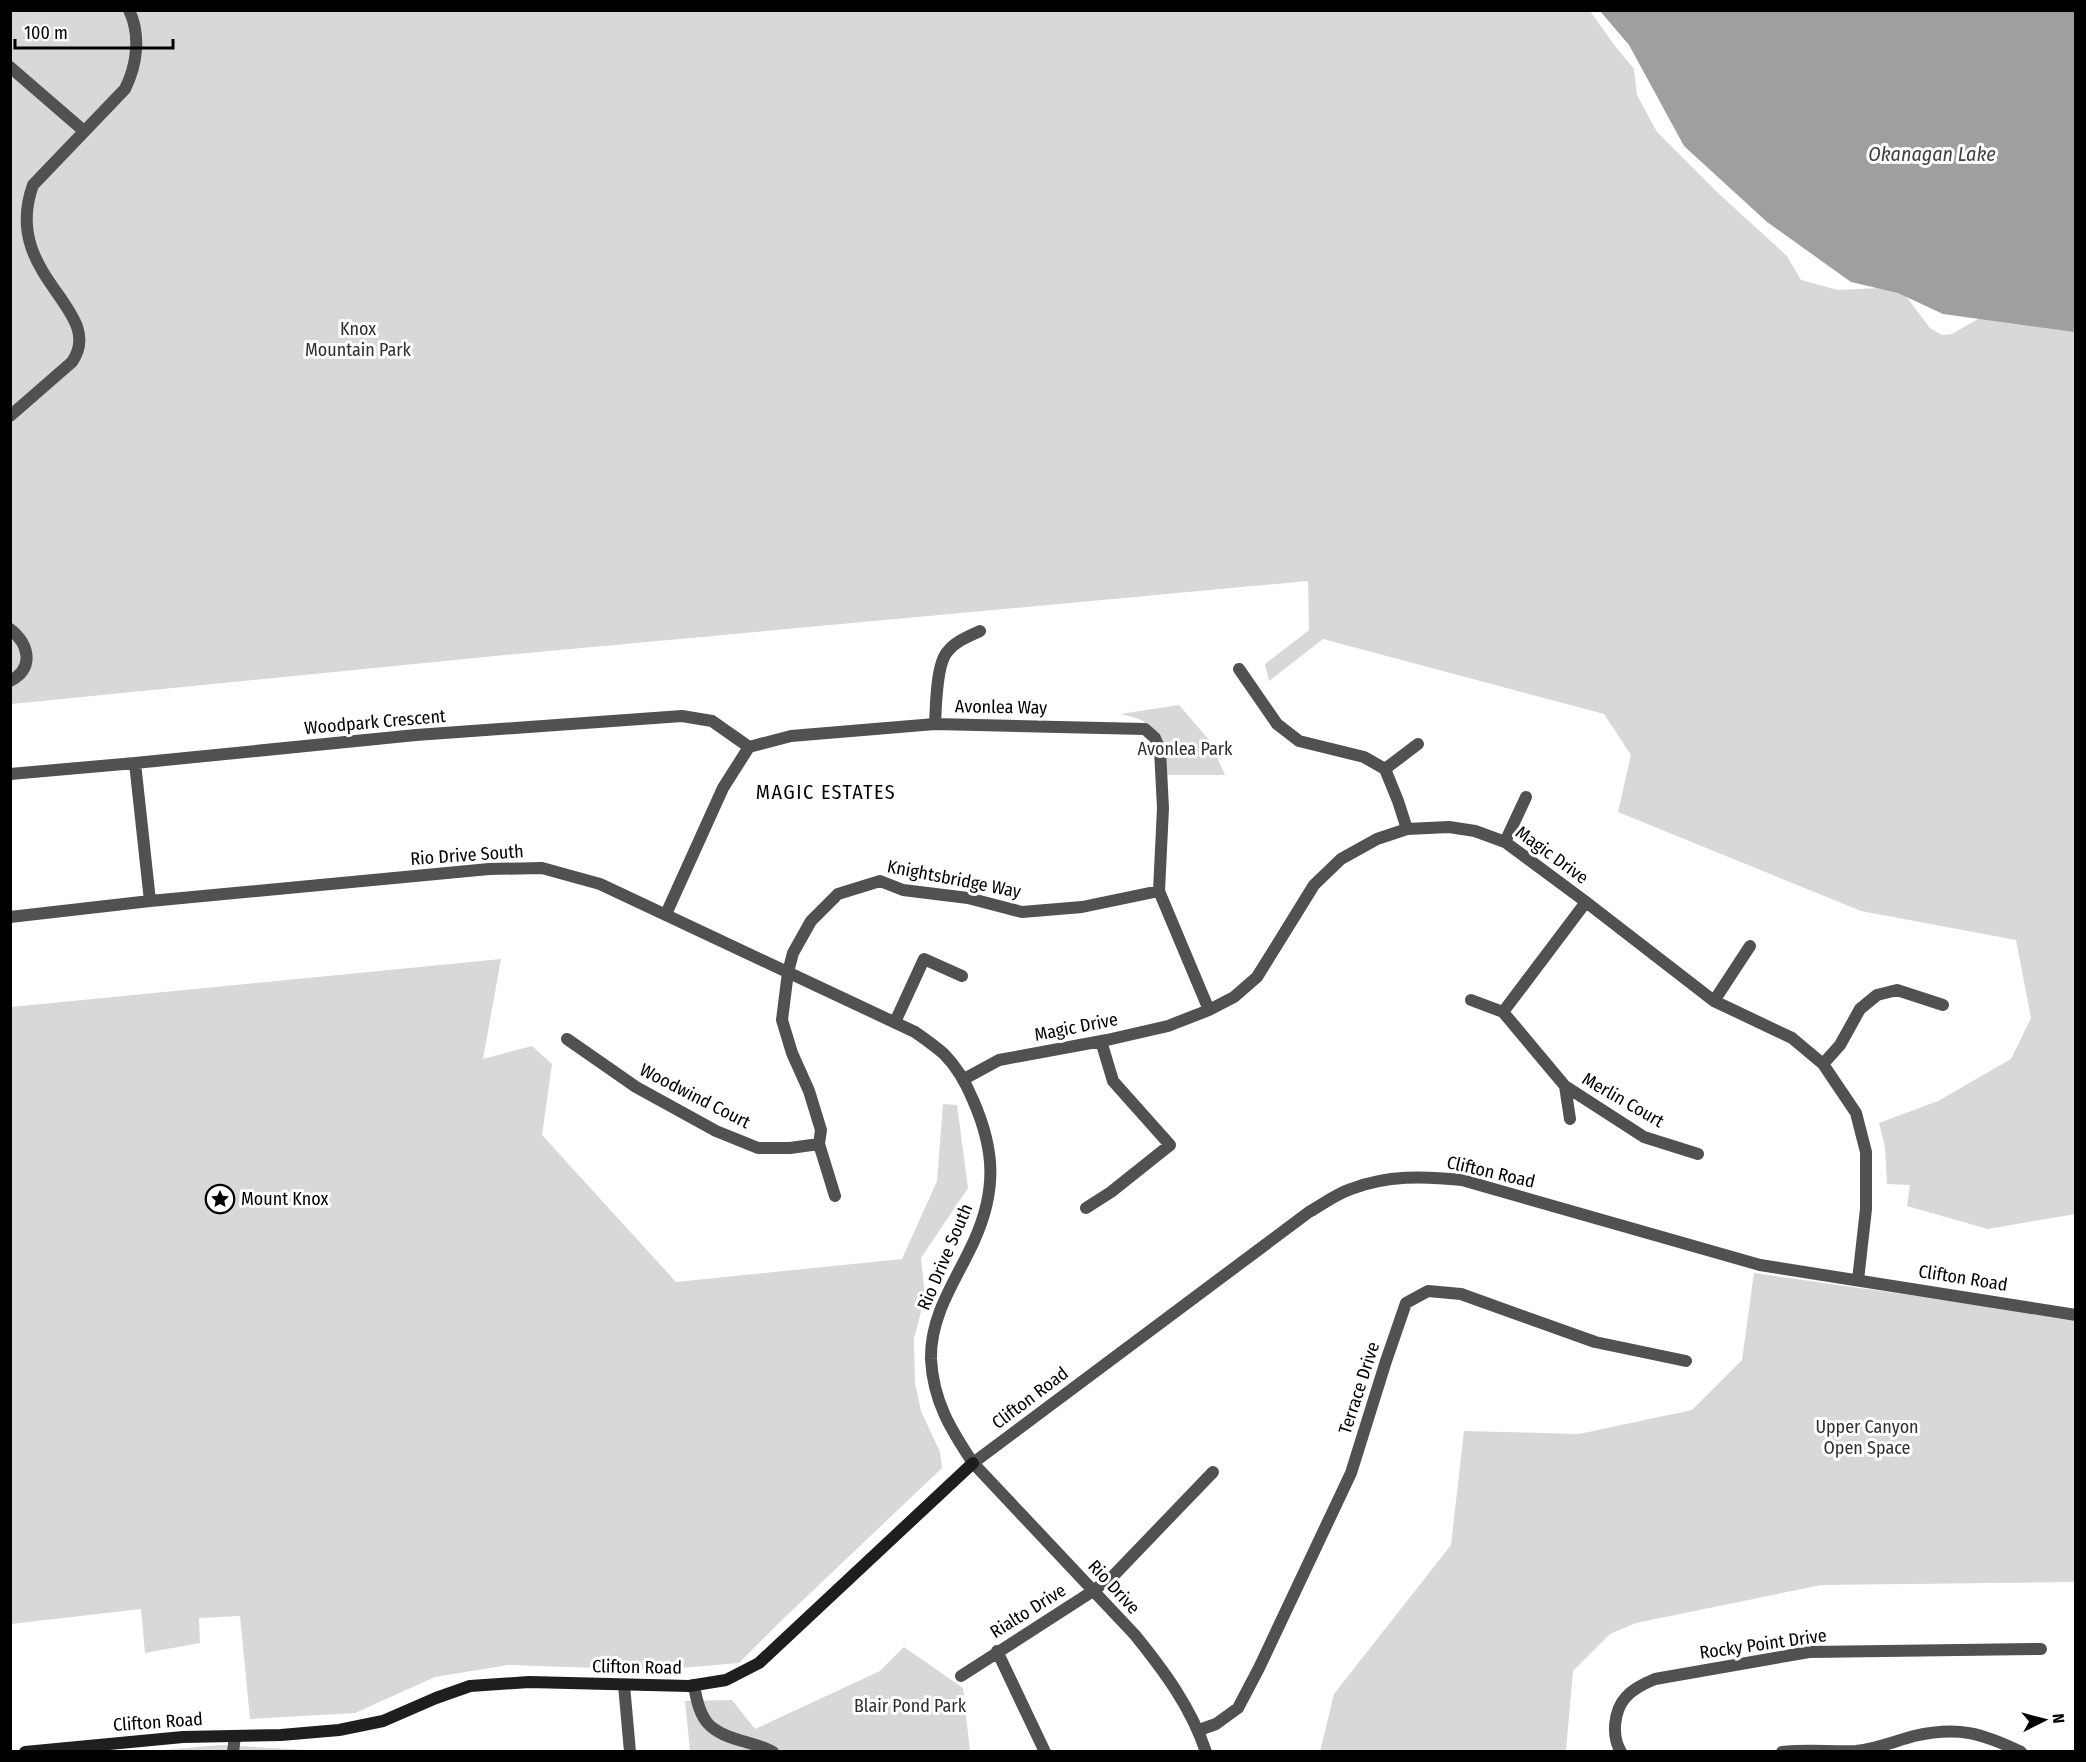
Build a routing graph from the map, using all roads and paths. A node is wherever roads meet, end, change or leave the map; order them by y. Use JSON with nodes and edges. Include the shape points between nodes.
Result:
{"nodes":[{"id":1,"x":129,"y":10,"type":"edge"},
{"id":2,"x":10,"y":67,"type":"edge"},
{"id":3,"x":84,"y":131,"type":"junction"},
{"id":4,"x":15,"y":229,"type":"dead end"},
{"id":5,"x":36,"y":284,"type":"dead end"},
{"id":6,"x":10,"y":416,"type":"edge"},
{"id":7,"x":10,"y":629,"type":"edge"},
{"id":8,"x":980,"y":631,"type":"dead end"},
{"id":9,"x":1239,"y":669,"type":"dead end"},
{"id":10,"x":10,"y":681,"type":"edge"},
{"id":11,"x":935,"y":724,"type":"junction"},
{"id":12,"x":1418,"y":744,"type":"dead end"},
{"id":13,"x":749,"y":747,"type":"junction"},
{"id":14,"x":135,"y":763,"type":"junction"},
{"id":15,"x":1385,"y":769,"type":"junction"},
{"id":16,"x":10,"y":774,"type":"edge"},
{"id":17,"x":1526,"y":797,"type":"dead end"},
{"id":18,"x":1407,"y":829,"type":"junction"},
{"id":19,"x":1505,"y":842,"type":"junction"},
{"id":20,"x":1159,"y":891,"type":"junction"},
{"id":21,"x":150,"y":901,"type":"junction"},
{"id":22,"x":1586,"y":902,"type":"junction"},
{"id":23,"x":666,"y":914,"type":"junction"},
{"id":24,"x":10,"y":917,"type":"edge"},
{"id":25,"x":1750,"y":946,"type":"dead end"},
{"id":26,"x":788,"y":972,"type":"junction"},
{"id":27,"x":962,"y":976,"type":"dead end"},
{"id":28,"x":1472,"y":1000,"type":"dead end"},
{"id":29,"x":1714,"y":1001,"type":"junction"},
{"id":30,"x":1942,"y":1005,"type":"dead end"},
{"id":31,"x":1209,"y":1010,"type":"junction"},
{"id":32,"x":1503,"y":1012,"type":"junction"},
{"id":33,"x":895,"y":1022,"type":"junction"},
{"id":34,"x":567,"y":1039,"type":"dead end"},
{"id":35,"x":1101,"y":1041,"type":"junction"},
{"id":36,"x":1823,"y":1065,"type":"junction"},
{"id":37,"x":964,"y":1079,"type":"junction"},
{"id":38,"x":1565,"y":1086,"type":"junction"},
{"id":39,"x":1570,"y":1119,"type":"dead end"},
{"id":40,"x":819,"y":1144,"type":"junction"},
{"id":41,"x":1698,"y":1154,"type":"dead end"},
{"id":42,"x":835,"y":1196,"type":"dead end"},
{"id":43,"x":1086,"y":1208,"type":"dead end"},
{"id":44,"x":1857,"y":1280,"type":"junction"},
{"id":45,"x":2076,"y":1315,"type":"edge"},
{"id":46,"x":1686,"y":1361,"type":"dead end"},
{"id":47,"x":973,"y":1463,"type":"junction"},
{"id":48,"x":1213,"y":1472,"type":"dead end"},
{"id":49,"x":1094,"y":1591,"type":"junction"},
{"id":50,"x":2041,"y":1649,"type":"dead end"},
{"id":51,"x":997,"y":1651,"type":"junction"},
{"id":52,"x":961,"y":1676,"type":"dead end"},
{"id":53,"x":624,"y":1684,"type":"junction"},
{"id":54,"x":694,"y":1685,"type":"junction"},
{"id":55,"x":1199,"y":1730,"type":"junction"},
{"id":56,"x":235,"y":1736,"type":"junction"},
{"id":57,"x":25,"y":1752,"type":"edge"},
{"id":58,"x":233,"y":1752,"type":"edge"},
{"id":59,"x":630,"y":1752,"type":"edge"},
{"id":60,"x":773,"y":1752,"type":"edge"},
{"id":61,"x":1045,"y":1752,"type":"edge"},
{"id":62,"x":1206,"y":1752,"type":"edge"},
{"id":63,"x":1621,"y":1752,"type":"edge"},
{"id":64,"x":1782,"y":1752,"type":"edge"},
{"id":65,"x":2021,"y":1752,"type":"edge"}],
"edges":[{"from":1,"to":3,"type":"street","via":[[137,40],[128,83]]},
{"from":2,"to":3,"type":"street"},
{"from":3,"to":4,"type":"street","via":[[26,195]]},
{"from":5,"to":6,"type":"street","via":[[74,329],[78,348],[72,362]]},
{"from":7,"to":10,"type":"street","via":[[22,640],[27,657],[23,670]]},
{"from":8,"to":11,"type":"street","via":[[946,652],[938,678]]},
{"from":9,"to":15,"type":"street","via":[[1277,724],[1299,741],[1364,757]]},
{"from":11,"to":13,"type":"street","name":"Avonlea Way","via":[[791,736]]},
{"from":11,"to":20,"type":"street","name":"Avonlea Way","via":[[1145,729],[1160,750]]},
{"from":12,"to":15,"type":"street"},
{"from":13,"to":14,"type":"street","name":"Woodpark Crescent","via":[[712,721],[682,716],[416,735]]},
{"from":13,"to":23,"type":"street","via":[[723,788]]},
{"from":14,"to":16,"type":"street","name":"Woodpark Crescent"},
{"from":14,"to":21,"type":"street"},
{"from":15,"to":18,"type":"street"},
{"from":17,"to":19,"type":"street"},
{"from":18,"to":19,"type":"street","name":"Magic Drive","via":[[1449,827]]},
{"from":18,"to":31,"type":"street","name":"Magic Drive","via":[[1377,839],[1341,859],[1314,885],[1257,976],[1234,997]]},
{"from":19,"to":22,"type":"street","name":"Magic Drive"},
{"from":20,"to":26,"type":"street","name":"Knightsbridge Way","via":[[1082,907],[1022,912],[968,898],[903,890],[880,881],[838,894],[811,921],[793,953]]},
{"from":20,"to":31,"type":"street","name":"Avonlea Way"},
{"from":21,"to":23,"type":"street","name":"Rio Drive South","via":[[489,869],[542,868],[600,884]]},
{"from":21,"to":24,"type":"street","name":"Rio Drive South"},
{"from":22,"to":29,"type":"street","name":"Magic Drive"},
{"from":22,"to":32,"type":"street"},
{"from":23,"to":26,"type":"street","name":"Rio Drive South"},
{"from":25,"to":29,"type":"street"},
{"from":26,"to":33,"type":"street","name":"Rio Drive South"},
{"from":26,"to":40,"type":"street","name":"Knightsbridge Way","via":[[782,1020],[821,1130]]},
{"from":27,"to":33,"type":"street","via":[[924,959]]},
{"from":28,"to":32,"type":"street","name":"Merlin Court"},
{"from":29,"to":36,"type":"street","name":"Magic Drive","via":[[1792,1038]]},
{"from":30,"to":36,"type":"street","via":[[1897,990],[1877,995],[1860,1009],[1840,1045]]},
{"from":31,"to":35,"type":"street","name":"Magic Drive","via":[[1168,1026]]},
{"from":32,"to":38,"type":"street","name":"Merlin Court"},
{"from":33,"to":37,"type":"street","name":"Rio Drive South","via":[[944,1054]]},
{"from":34,"to":40,"type":"street","name":"Woodwind Court","via":[[636,1087],[716,1131],[758,1148]]},
{"from":35,"to":37,"type":"street","name":"Magic Drive","via":[[999,1060]]},
{"from":35,"to":43,"type":"street","via":[[1113,1081],[1170,1145]]},
{"from":36,"to":44,"type":"street","name":"Magic Drive","via":[[1856,1113],[1866,1152],[1866,1209]]},
{"from":37,"to":47,"type":"street","name":"Rio Drive South","via":[[990,1148],[992,1179],[975,1240],[942,1303],[934,1328],[931,1359],[936,1394],[946,1422]]},
{"from":38,"to":39,"type":"street","name":"Merlin Court"},
{"from":38,"to":41,"type":"street","name":"Merlin Court","via":[[1644,1137]]},
{"from":40,"to":42,"type":"street","name":"Knightsbridge Way"},
{"from":44,"to":45,"type":"street","name":"Clifton Road"},
{"from":44,"to":47,"type":"street","name":"Clifton Road","via":[[1760,1265],[1462,1180],[1426,1176],[1389,1179],[1350,1189],[1309,1212]]},
{"from":46,"to":55,"type":"street","name":"Terrace Drive","via":[[1595,1342],[1461,1294],[1428,1291],[1406,1303],[1351,1473],[1259,1668],[1238,1708],[1216,1724]]},
{"from":47,"to":49,"type":"street","name":"Rio Drive"},
{"from":47,"to":54,"type":"main road","name":"Clifton Road","via":[[759,1663],[726,1680]]},
{"from":48,"to":49,"type":"street","name":"Rialto Drive"},
{"from":49,"to":51,"type":"street","name":"Rialto Drive"},
{"from":49,"to":55,"type":"street","name":"Rio Drive","via":[[1157,1662]]},
{"from":50,"to":63,"type":"street","name":"Rocky Point Drive","via":[[1809,1652],[1655,1679],[1626,1697],[1617,1712],[1615,1727]]},
{"from":51,"to":52,"type":"street","name":"Rialto Drive"},
{"from":51,"to":61,"type":"street"},
{"from":53,"to":54,"type":"main road","name":"Clifton Road"},
{"from":53,"to":56,"type":"main road","name":"Clifton Road","via":[[529,1682],[470,1686],[361,1726]]},
{"from":53,"to":59,"type":"street"},
{"from":54,"to":60,"type":"street","via":[[699,1710],[711,1727],[727,1737]]},
{"from":55,"to":62,"type":"street","name":"Rio Drive"},
{"from":56,"to":57,"type":"main road","name":"Clifton Road"},
{"from":56,"to":58,"type":"street"},
{"from":64,"to":65,"type":"street","via":[[1882,1747],[1941,1731],[1967,1731]]}]}
